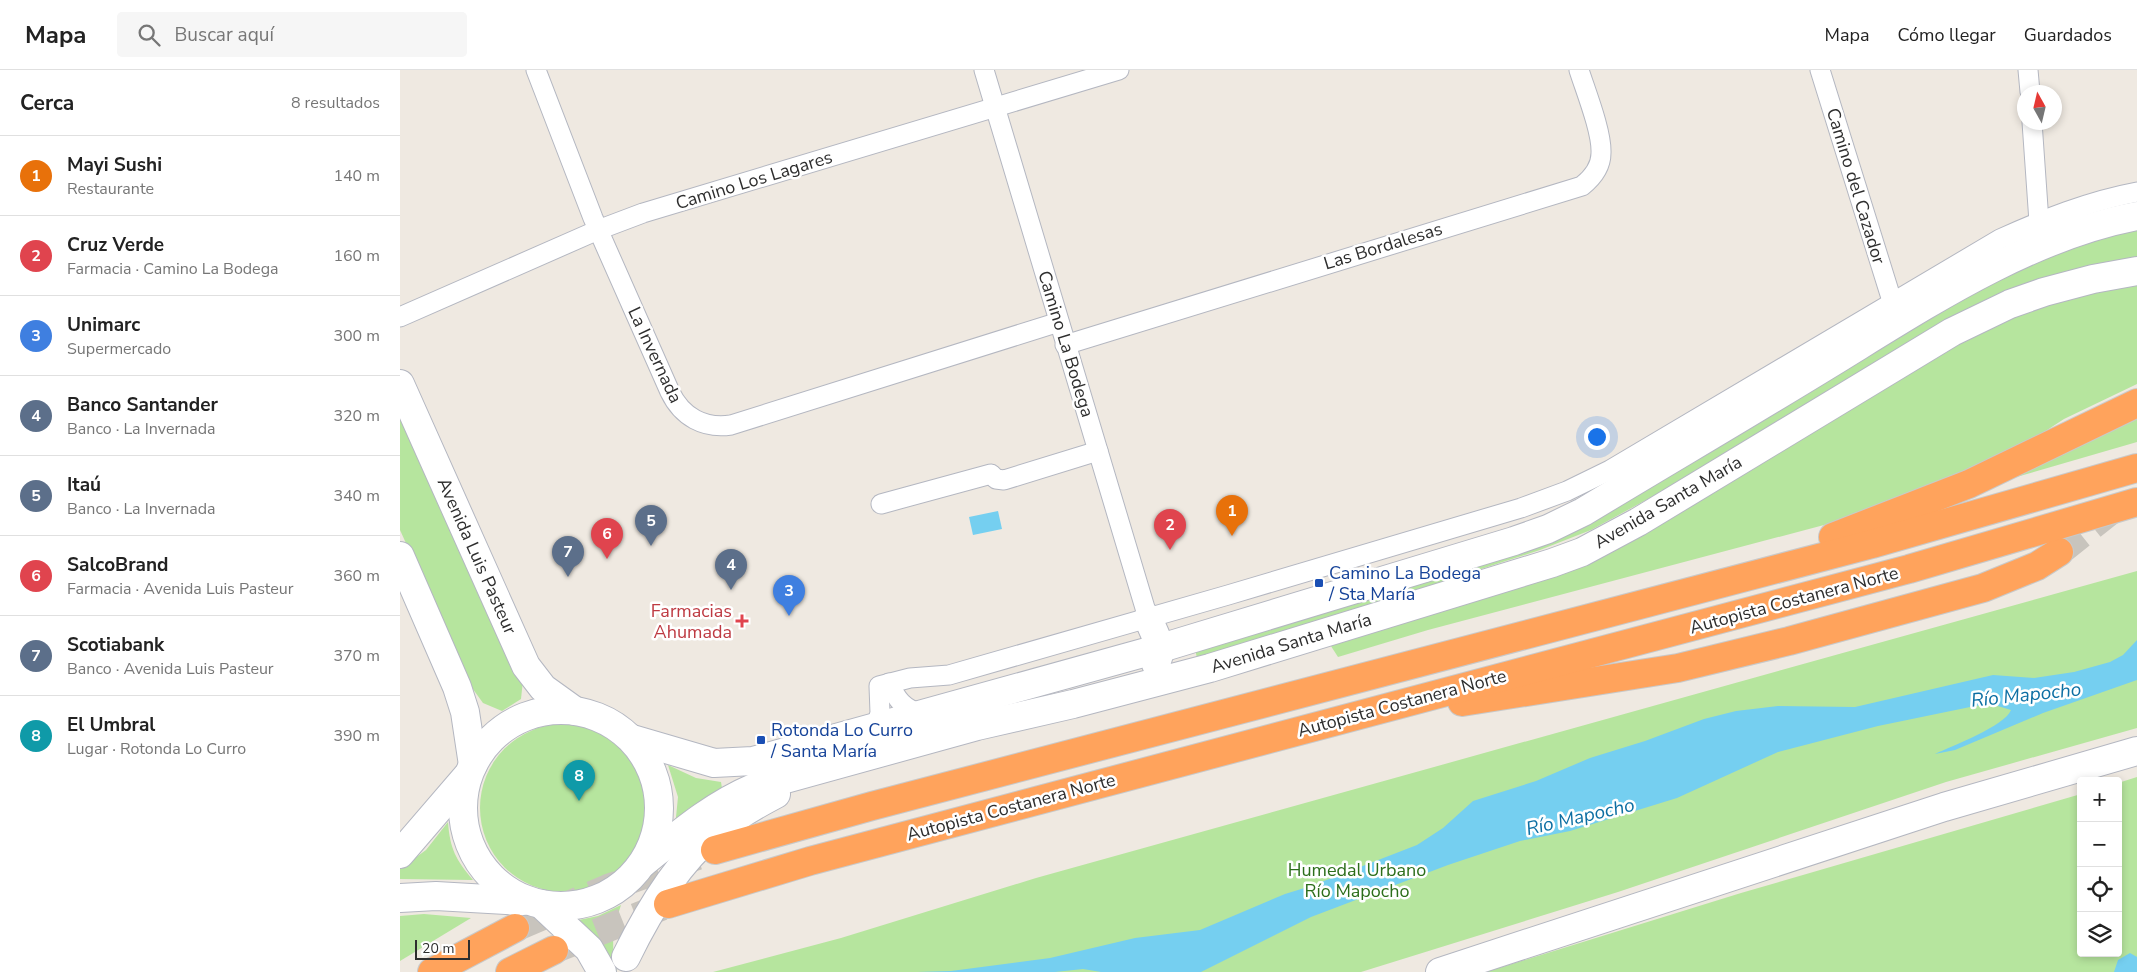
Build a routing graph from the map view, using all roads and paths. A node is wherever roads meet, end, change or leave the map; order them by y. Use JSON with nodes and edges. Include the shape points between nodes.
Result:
{"nodes":[{"id":1,"x":536,"y":70,"type":"edge"},
{"id":2,"x":984,"y":70,"type":"edge"},
{"id":3,"x":1119,"y":70,"type":"edge"},
{"id":4,"x":1579,"y":70,"type":"edge"},
{"id":5,"x":1820,"y":70,"type":"edge"},
{"id":6,"x":2028,"y":70,"type":"edge"},
{"id":7,"x":2029,"y":85,"type":"edge"},
{"id":8,"x":995,"y":107,"type":"junction"},
{"id":9,"x":2033,"y":130,"type":"edge"},
{"id":10,"x":2137,"y":192,"type":"edge"},
{"id":11,"x":2137,"y":216,"type":"edge"},
{"id":12,"x":2039,"y":222,"type":"junction"},
{"id":13,"x":598,"y":230,"type":"junction"},
{"id":14,"x":2137,"y":270,"type":"edge"},
{"id":15,"x":1892,"y":301,"type":"junction"},
{"id":16,"x":400,"y":317,"type":"edge"},
{"id":17,"x":1059,"y":322,"type":"junction"},
{"id":18,"x":1066,"y":345,"type":"junction"},
{"id":19,"x":400,"y":384,"type":"edge"},
{"id":20,"x":2137,"y":403,"type":"edge"},
{"id":21,"x":1098,"y":451,"type":"junction"},
{"id":22,"x":2137,"y":468,"type":"edge"},
{"id":23,"x":2137,"y":502,"type":"edge"},
{"id":24,"x":881,"y":504,"type":"dead end"},
{"id":25,"x":2059,"y":552,"type":"tunnel mouth"},
{"id":26,"x":400,"y":556,"type":"edge"},
{"id":27,"x":1638,"y":606,"type":"junction"},
{"id":28,"x":1148,"y":618,"type":"junction"},
{"id":29,"x":1160,"y":648,"type":"junction"},
{"id":30,"x":1115,"y":661,"type":"junction"},
{"id":31,"x":889,"y":684,"type":"junction"},
{"id":32,"x":1117,"y":692,"type":"junction"},
{"id":33,"x":1380,"y":708,"type":"junction"},
{"id":34,"x":575,"y":711,"type":"junction"},
{"id":35,"x":921,"y":714,"type":"junction"},
{"id":36,"x":876,"y":726,"type":"junction"},
{"id":37,"x":632,"y":740,"type":"junction"},
{"id":38,"x":2137,"y":751,"type":"edge"},
{"id":39,"x":827,"y":767,"type":"junction"},
{"id":40,"x":470,"y":770,"type":"junction"},
{"id":41,"x":715,"y":850,"type":"tunnel mouth"},
{"id":42,"x":400,"y":854,"type":"edge"},
{"id":43,"x":639,"y":868,"type":"junction"},
{"id":44,"x":400,"y":898,"type":"edge"},
{"id":45,"x":537,"y":903,"type":"junction"},
{"id":46,"x":668,"y":904,"type":"tunnel mouth"},
{"id":47,"x":515,"y":928,"type":"tunnel mouth"},
{"id":48,"x":554,"y":950,"type":"tunnel mouth"},
{"id":49,"x":628,"y":964,"type":"edge"},
{"id":50,"x":432,"y":972,"type":"edge"},
{"id":51,"x":510,"y":972,"type":"edge"},
{"id":52,"x":602,"y":972,"type":"edge"},
{"id":53,"x":1440,"y":972,"type":"edge"}],
"edges":[{"from":1,"to":13,"type":"street","name":"La Invernada"},
{"from":2,"to":8,"type":"street","name":"Camino La Bodega"},
{"from":3,"to":8,"type":"street","name":"Camino Los Lagares"},
{"from":4,"to":18,"type":"street","name":"Las Bordalesas","via":[[1602,154],[1592,178],[1582,186]]},
{"from":5,"to":15,"type":"street","name":"Camino del Cazador"},
{"from":6,"to":7,"type":"street"},
{"from":8,"to":13,"type":"street","name":"Camino Los Lagares","via":[[643,213]]},
{"from":8,"to":17,"type":"street","name":"Camino La Bodega"},
{"from":9,"to":12,"type":"street"},
{"from":10,"to":12,"type":"street","via":[[2089,204]]},
{"from":11,"to":29,"type":"main road","name":"Avenida Santa María","via":[[2064,237],[1987,273],[1583,512],[1548,529]]},
{"from":12,"to":15,"type":"street","via":[[1992,243]]},
{"from":13,"to":16,"type":"street","name":"Camino Los Lagares"},
{"from":13,"to":17,"type":"street","name":"La Invernada","via":[[674,401],[694,420],[711,426],[731,425]]},
{"from":14,"to":32,"type":"main road","name":"Avenida Santa María","via":[[2044,292],[2010,304],[1952,332],[1638,522],[1582,552],[1210,668]]},
{"from":15,"to":28,"type":"street","via":[[1610,470],[1567,490],[1521,508]]},
{"from":17,"to":18,"type":"street","name":"Camino La Bodega"},
{"from":18,"to":21,"type":"street","name":"Camino La Bodega"},
{"from":19,"to":34,"type":"main road","name":"Avenida Luis Pasteur","via":[[526,666],[543,688]]},
{"from":20,"to":27,"type":"highway","via":[[1913,508]]},
{"from":21,"to":24,"type":"street","via":[[1004,480],[991,474]]},
{"from":21,"to":28,"type":"street","name":"Camino La Bodega"},
{"from":22,"to":27,"type":"highway","name":"Autopista Costanera Norte","via":[[1872,544]]},
{"from":23,"to":33,"type":"highway","name":"Autopista Costanera Norte","via":[[1909,569]]},
{"from":25,"to":33,"type":"highway","via":[[2037,566],[1983,588],[1678,668],[1504,697]]},
{"from":26,"to":40,"type":"main road","via":[[457,687],[465,712]]},
{"from":27,"to":41,"type":"highway","name":"Autopista Costanera Norte"},
{"from":28,"to":29,"type":"main road"},
{"from":28,"to":30,"type":"main road","via":[[1135,642]]},
{"from":28,"to":31,"type":"street","via":[[949,675],[910,678]]},
{"from":29,"to":30,"type":"main road","name":"Avenida Santa María"},
{"from":29,"to":32,"type":"main road","via":[[1154,668]]},
{"from":30,"to":35,"type":"main road","name":"Avenida Santa María"},
{"from":31,"to":35,"type":"street","via":[[906,709]]},
{"from":31,"to":36,"type":"street","via":[[879,686],[880,713]]},
{"from":32,"to":39,"type":"main road","name":"Avenida Santa María"},
{"from":33,"to":46,"type":"highway","name":"Autopista Costanera Norte","via":[[810,861]]},
{"from":34,"to":37,"type":"main road","via":[[606,720]]},
{"from":34,"to":40,"type":"main road","via":[[544,711],[515,721],[490,740]]},
{"from":35,"to":36,"type":"main road","name":"Avenida Santa María"},
{"from":36,"to":37,"type":"main road","name":"Avenida Santa María","via":[[754,761],[732,763],[697,759]]},
{"from":37,"to":43,"type":"main road","via":[[651,767],[660,800],[657,833]]},
{"from":38,"to":53,"type":"main road","via":[[1944,807]]},
{"from":39,"to":43,"type":"main road","name":"Avenida Santa María","via":[[729,798]]},
{"from":39,"to":49,"type":"main road","via":[[768,798],[713,833],[650,910]]},
{"from":40,"to":42,"type":"main road"},
{"from":40,"to":45,"type":"main road","via":[[463,796],[463,818],[473,852],[500,885]]},
{"from":43,"to":45,"type":"main road","name":"Avenida Santa María","via":[[616,889],[593,901],[568,906]]},
{"from":43,"to":49,"type":"main road","via":[[626,928]]},
{"from":44,"to":45,"type":"main road","via":[[436,896]]},
{"from":45,"to":52,"type":"main road","via":[[589,949]]},
{"from":47,"to":50,"type":"highway"},
{"from":48,"to":51,"type":"highway"}]}
